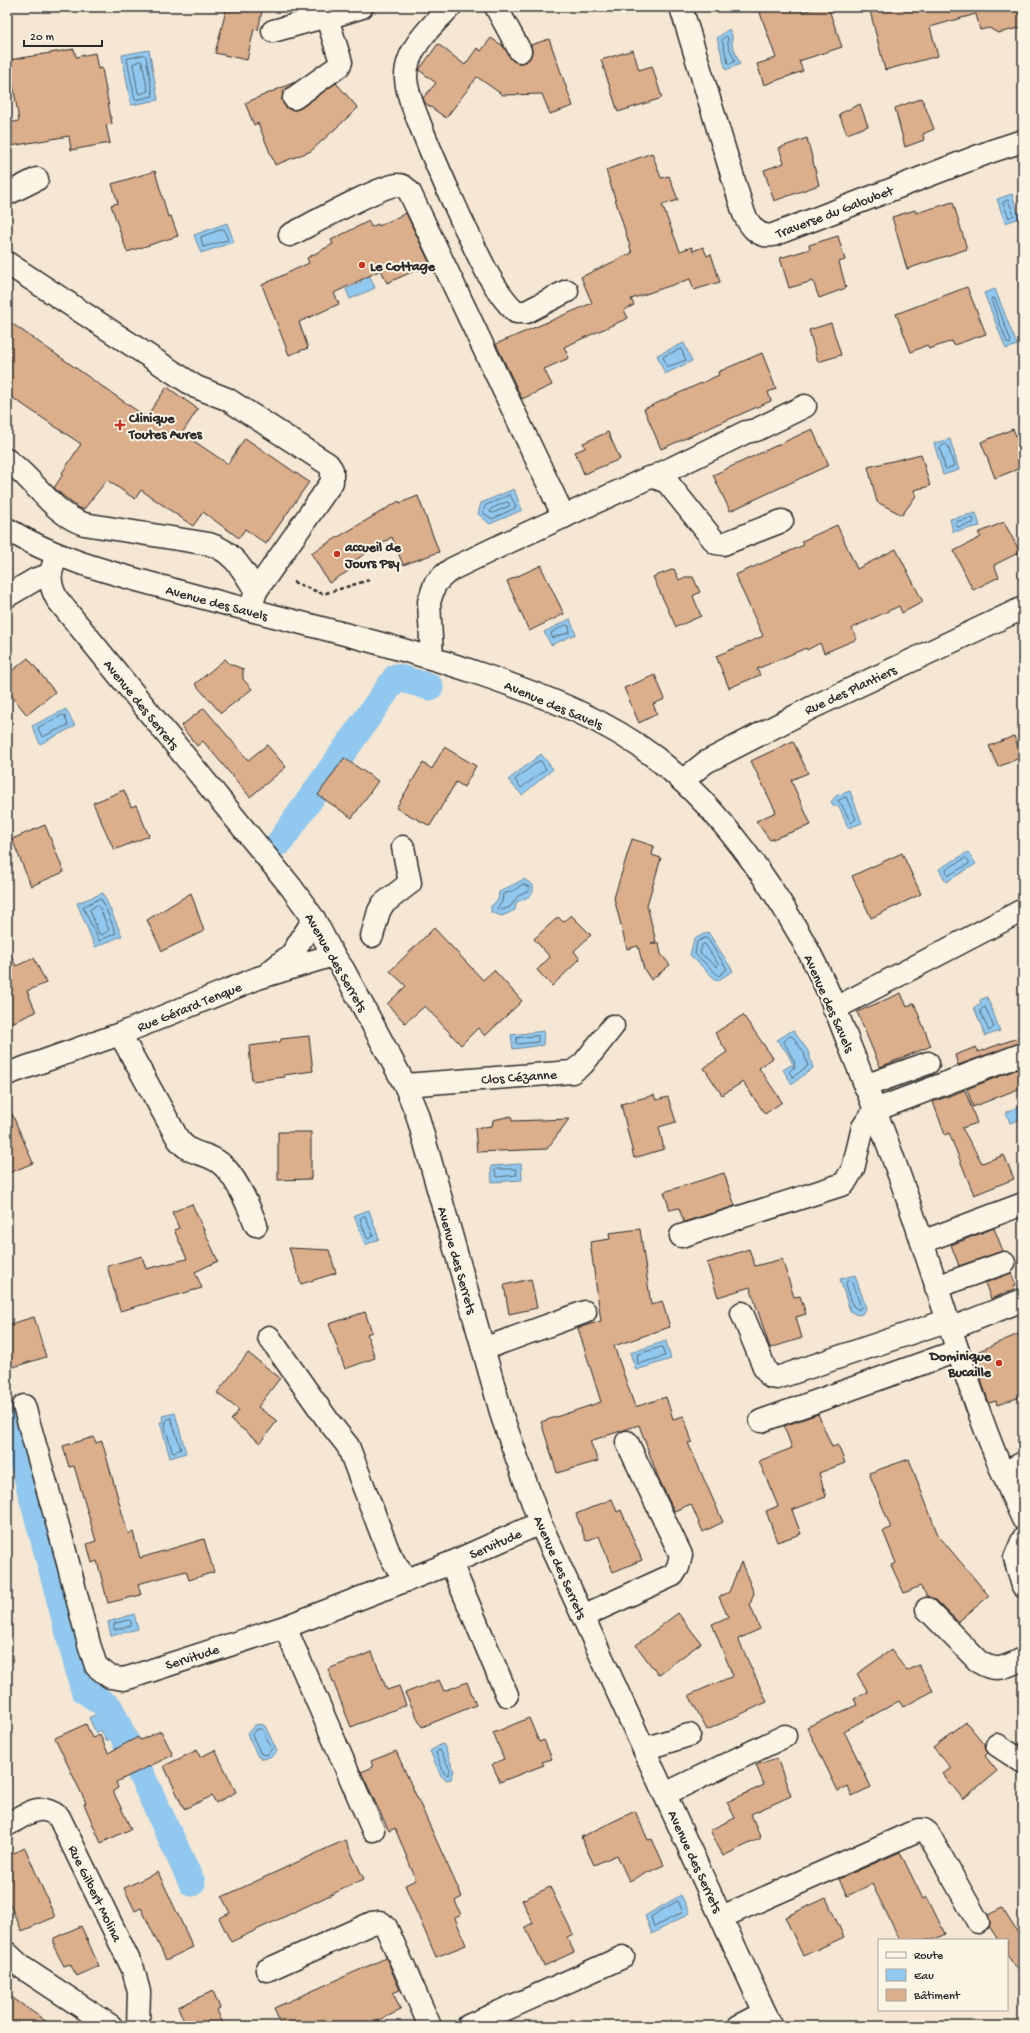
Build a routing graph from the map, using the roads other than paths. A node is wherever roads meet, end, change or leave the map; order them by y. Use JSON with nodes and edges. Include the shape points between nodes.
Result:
{"nodes":[{"id":1,"x":362,"y":7,"type":"edge"},
{"id":2,"x":450,"y":7,"type":"edge"},
{"id":3,"x":496,"y":7,"type":"edge"},
{"id":4,"x":681,"y":7,"type":"edge"},
{"id":5,"x":332,"y":14,"type":"edge"},
{"id":6,"x":274,"y":31,"type":"dead end"},
{"id":7,"x":520,"y":51,"type":"dead end"},
{"id":8,"x":294,"y":98,"type":"dead end"},
{"id":9,"x":1023,"y":141,"type":"edge"},
{"id":10,"x":37,"y":179,"type":"dead end"},
{"id":11,"x":7,"y":194,"type":"edge"},
{"id":12,"x":290,"y":235,"type":"dead end"},
{"id":13,"x":7,"y":263,"type":"edge"},
{"id":14,"x":567,"y":291,"type":"dead end"},
{"id":15,"x":805,"y":406,"type":"dead end"},
{"id":16,"x":7,"y":460,"type":"edge"},
{"id":17,"x":654,"y":477,"type":"junction"},
{"id":18,"x":564,"y":517,"type":"junction"},
{"id":19,"x":782,"y":521,"type":"dead end"},
{"id":20,"x":7,"y":529,"type":"edge"},
{"id":21,"x":53,"y":566,"type":"junction"},
{"id":22,"x":7,"y":596,"type":"edge"},
{"id":23,"x":253,"y":601,"type":"junction"},
{"id":24,"x":1023,"y":608,"type":"edge"},
{"id":25,"x":432,"y":657,"type":"junction"},
{"id":26,"x":682,"y":781,"type":"junction"},
{"id":27,"x":403,"y":847,"type":"dead end"},
{"id":28,"x":1023,"y":910,"type":"edge"},
{"id":29,"x":314,"y":919,"type":"junction"},
{"id":30,"x":372,"y":936,"type":"dead end"},
{"id":31,"x":333,"y":954,"type":"junction"},
{"id":32,"x":258,"y":978,"type":"junction"},
{"id":33,"x":834,"y":1009,"type":"junction"},
{"id":34,"x":613,"y":1026,"type":"dead end"},
{"id":35,"x":120,"y":1034,"type":"junction"},
{"id":36,"x":1023,"y":1054,"type":"edge"},
{"id":37,"x":928,"y":1063,"type":"dead end"},
{"id":38,"x":7,"y":1074,"type":"edge"},
{"id":39,"x":405,"y":1085,"type":"junction"},
{"id":40,"x":865,"y":1086,"type":"junction"},
{"id":41,"x":875,"y":1110,"type":"junction"},
{"id":42,"x":1023,"y":1204,"type":"edge"},
{"id":43,"x":256,"y":1225,"type":"dead end"},
{"id":44,"x":681,"y":1236,"type":"dead end"},
{"id":45,"x":922,"y":1242,"type":"junction"},
{"id":46,"x":1004,"y":1263,"type":"dead end"},
{"id":47,"x":936,"y":1287,"type":"junction"},
{"id":48,"x":1023,"y":1300,"type":"edge"},
{"id":49,"x":585,"y":1312,"type":"dead end"},
{"id":50,"x":742,"y":1313,"type":"dead end"},
{"id":51,"x":948,"y":1325,"type":"junction"},
{"id":52,"x":269,"y":1337,"type":"dead end"},
{"id":53,"x":483,"y":1350,"type":"junction"},
{"id":54,"x":957,"y":1351,"type":"junction"},
{"id":55,"x":24,"y":1406,"type":"dead end"},
{"id":56,"x":760,"y":1421,"type":"dead end"},
{"id":57,"x":627,"y":1442,"type":"dead end"},
{"id":58,"x":1023,"y":1463,"type":"edge"},
{"id":59,"x":1003,"y":1474,"type":"junction"},
{"id":60,"x":1023,"y":1519,"type":"edge"},
{"id":61,"x":540,"y":1522,"type":"junction"},
{"id":62,"x":1023,"y":1539,"type":"edge"},
{"id":63,"x":451,"y":1563,"type":"junction"},
{"id":64,"x":408,"y":1580,"type":"junction"},
{"id":65,"x":1023,"y":1586,"type":"edge"},
{"id":66,"x":927,"y":1609,"type":"dead end"},
{"id":67,"x":582,"y":1616,"type":"junction"},
{"id":68,"x":285,"y":1627,"type":"junction"},
{"id":69,"x":1023,"y":1658,"type":"edge"},
{"id":70,"x":507,"y":1695,"type":"dead end"},
{"id":71,"x":689,"y":1735,"type":"dead end"},
{"id":72,"x":785,"y":1736,"type":"dead end"},
{"id":73,"x":997,"y":1745,"type":"dead end"},
{"id":74,"x":644,"y":1749,"type":"junction"},
{"id":75,"x":1023,"y":1762,"type":"edge"},
{"id":76,"x":665,"y":1794,"type":"junction"},
{"id":77,"x":7,"y":1825,"type":"edge"},
{"id":78,"x":373,"y":1830,"type":"dead end"},
{"id":79,"x":722,"y":1917,"type":"junction"},
{"id":80,"x":978,"y":1922,"type":"dead end"},
{"id":81,"x":7,"y":1952,"type":"edge"},
{"id":82,"x":623,"y":1957,"type":"dead end"},
{"id":83,"x":267,"y":1970,"type":"dead end"},
{"id":84,"x":768,"y":2019,"type":"edge"},
{"id":85,"x":111,"y":2026,"type":"edge"},
{"id":86,"x":138,"y":2026,"type":"edge"},
{"id":87,"x":430,"y":2026,"type":"edge"},
{"id":88,"x":468,"y":2026,"type":"edge"},
{"id":89,"x":739,"y":2026,"type":"edge"}],
"edges":[{"from":1,"to":5,"type":"street"},
{"from":2,"to":14,"type":"street","via":[[417,45],[408,63],[406,77],[409,94],[431,153],[480,260],[508,304],[516,312],[526,312]]},
{"from":3,"to":7,"type":"street"},
{"from":4,"to":9,"type":"street","name":"Traverse du Galoubet","via":[[744,214],[748,223],[760,234],[772,235]]},
{"from":5,"to":6,"type":"street"},
{"from":5,"to":8,"type":"street","via":[[341,62]]},
{"from":10,"to":11,"type":"street"},
{"from":12,"to":18,"type":"street","via":[[378,192],[397,185],[405,187]]},
{"from":13,"to":23,"type":"street","via":[[196,387],[227,399],[328,464],[332,470],[332,482],[268,572]]},
{"from":15,"to":17,"type":"street"},
{"from":16,"to":23,"type":"street","via":[[28,476],[64,515],[75,520],[209,544],[224,549],[243,571]]},
{"from":17,"to":18,"type":"street"},
{"from":17,"to":19,"type":"street","via":[[667,482],[716,543],[723,544]]},
{"from":18,"to":25,"type":"street","via":[[452,569],[435,584],[429,602]]},
{"from":20,"to":21,"type":"street","name":"Avenue des Savels"},
{"from":21,"to":22,"type":"street"},
{"from":21,"to":23,"type":"street","name":"Avenue des Savels"},
{"from":21,"to":29,"type":"street","name":"Avenue des Serrets","via":[[53,591],[64,609],[291,887]]},
{"from":23,"to":25,"type":"street","name":"Avenue des Savels"},
{"from":24,"to":26,"type":"street","name":"Rue des Plantiers","via":[[811,708],[712,759]]},
{"from":25,"to":26,"type":"street","name":"Avenue des Savels","via":[[588,715],[653,756]]},
{"from":26,"to":33,"type":"street","name":"Avenue des Savels","via":[[712,812],[768,883],[797,930]]},
{"from":27,"to":30,"type":"street","via":[[410,883],[383,904]]},
{"from":28,"to":33,"type":"street"},
{"from":29,"to":31,"type":"street","name":"Avenue des Serrets"},
{"from":29,"to":32,"type":"street","name":"Rue Gérard Tenque","via":[[292,954],[282,964]]},
{"from":31,"to":32,"type":"street","name":"Rue Gérard Tenque"},
{"from":31,"to":39,"type":"street","name":"Avenue des Serrets"},
{"from":32,"to":35,"type":"street","name":"Rue Gérard Tenque"},
{"from":33,"to":40,"type":"street","name":"Avenue des Savels"},
{"from":34,"to":39,"type":"street","name":"Clos Cézanne","via":[[583,1064],[572,1072]]},
{"from":35,"to":38,"type":"street","name":"Rue Gérard Tenque"},
{"from":35,"to":43,"type":"street","name":"Rue Gérard Tenque","via":[[181,1143],[192,1152],[210,1157],[226,1168],[246,1201]]},
{"from":36,"to":41,"type":"street"},
{"from":37,"to":40,"type":"street"},
{"from":39,"to":53,"type":"street","name":"Avenue des Serrets","via":[[417,1114]]},
{"from":40,"to":41,"type":"street","name":"Avenue des Savels"},
{"from":41,"to":44,"type":"street","via":[[863,1127],[853,1168],[844,1184]]},
{"from":41,"to":45,"type":"street","name":"Avenue des Savels"},
{"from":42,"to":45,"type":"street"},
{"from":45,"to":47,"type":"street","name":"Avenue des Savels"},
{"from":46,"to":47,"type":"street"},
{"from":47,"to":51,"type":"street","name":"Avenue des Savels"},
{"from":48,"to":51,"type":"street"},
{"from":49,"to":53,"type":"street"},
{"from":50,"to":51,"type":"street","via":[[765,1369],[771,1377],[777,1378]]},
{"from":51,"to":54,"type":"street","name":"Avenue des Savels"},
{"from":52,"to":64,"type":"street","via":[[348,1446],[389,1553]]},
{"from":53,"to":61,"type":"street","name":"Avenue des Serrets","via":[[503,1419]]},
{"from":54,"to":56,"type":"street"},
{"from":54,"to":59,"type":"street","name":"Avenue des Savels"},
{"from":55,"to":68,"type":"street","name":"Servitude","via":[[89,1644],[96,1666],[102,1672],[110,1677],[123,1679]]},
{"from":57,"to":67,"type":"street","via":[[681,1555],[678,1567],[673,1575]]},
{"from":58,"to":59,"type":"street"},
{"from":59,"to":60,"type":"street","name":"Avenue des Savels"},
{"from":61,"to":63,"type":"street","name":"Servitude"},
{"from":61,"to":67,"type":"street","name":"Avenue des Serrets"},
{"from":62,"to":65,"type":"street","via":[[1015,1558]]},
{"from":63,"to":64,"type":"street","name":"Servitude"},
{"from":63,"to":70,"type":"street"},
{"from":64,"to":68,"type":"street","name":"Servitude"},
{"from":66,"to":69,"type":"street","via":[[987,1667],[1002,1668]]},
{"from":67,"to":74,"type":"street","name":"Avenue des Serrets"},
{"from":68,"to":78,"type":"street"},
{"from":71,"to":74,"type":"street"},
{"from":72,"to":76,"type":"street"},
{"from":73,"to":75,"type":"street"},
{"from":74,"to":76,"type":"street","name":"Avenue des Serrets"},
{"from":76,"to":79,"type":"street","name":"Avenue des Serrets"},
{"from":77,"to":86,"type":"street","name":"Rue Gilbert Molina","via":[[38,1809],[45,1809],[59,1817],[133,1969],[139,1992]]},
{"from":79,"to":80,"type":"street","via":[[918,1830],[928,1833]]},
{"from":79,"to":84,"type":"street","name":"Avenue des Serrets"},
{"from":81,"to":85,"type":"street","via":[[23,1968]]},
{"from":82,"to":88,"type":"street"},
{"from":83,"to":87,"type":"street","via":[[372,1923],[380,1922],[386,1927]]},
{"from":84,"to":89,"type":"street"}]}
